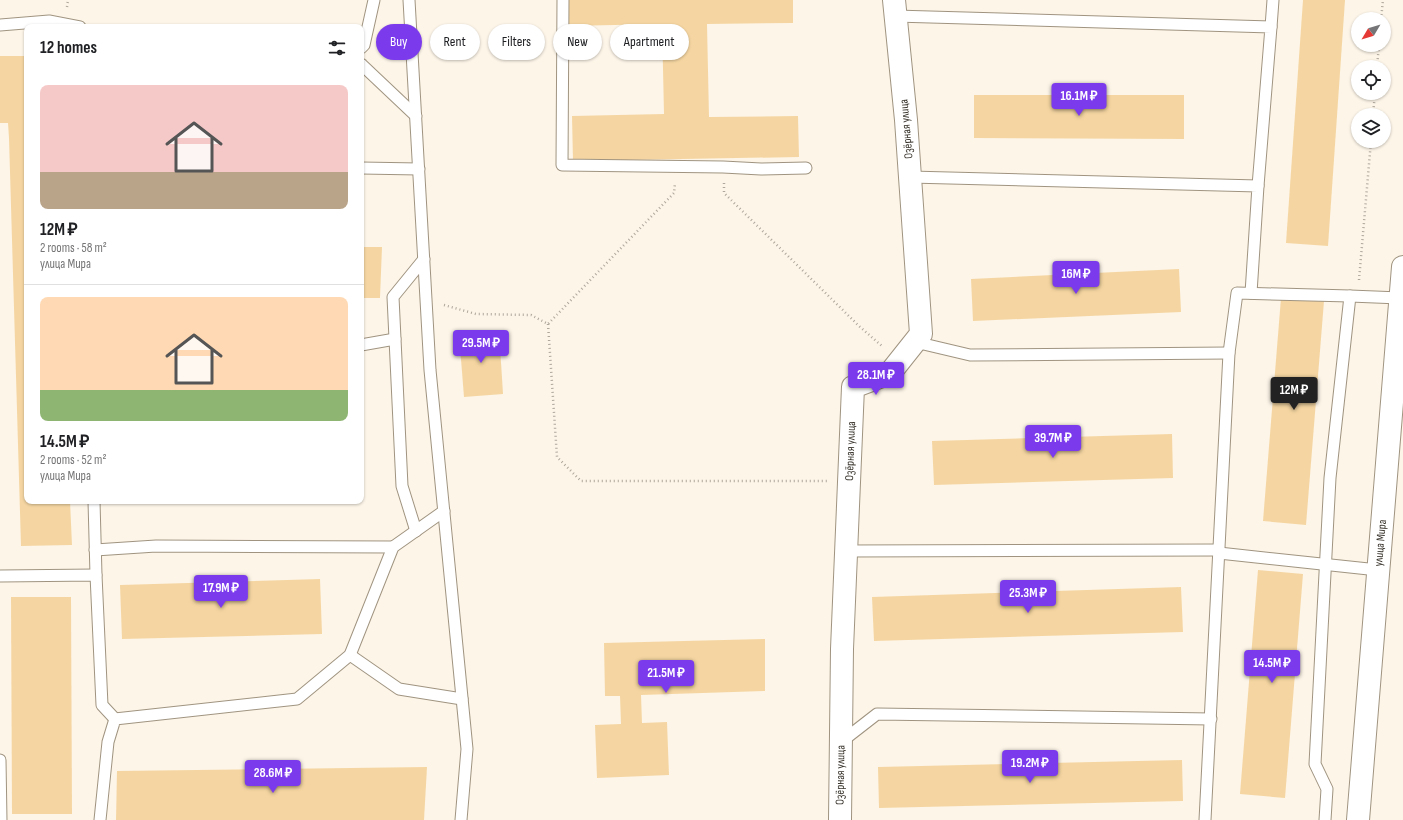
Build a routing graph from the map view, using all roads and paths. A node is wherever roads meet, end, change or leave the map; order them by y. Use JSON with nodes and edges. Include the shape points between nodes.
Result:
{"nodes":[{"id":1,"x":374,"y":0,"type":"edge"},
{"id":2,"x":409,"y":0,"type":"edge"},
{"id":3,"x":563,"y":0,"type":"edge"},
{"id":4,"x":1273,"y":0,"type":"edge"},
{"id":5,"x":1383,"y":0,"type":"edge"},
{"id":6,"x":894,"y":8,"type":"edge"},
{"id":7,"x":1382,"y":12,"type":"edge"},
{"id":8,"x":64,"y":24,"type":"edge"},
{"id":9,"x":0,"y":25,"type":"edge"},
{"id":10,"x":1270,"y":27,"type":"junction"},
{"id":11,"x":364,"y":45,"type":"edge"},
{"id":12,"x":364,"y":67,"type":"edge"},
{"id":13,"x":416,"y":116,"type":"junction"},
{"id":14,"x":1369,"y":148,"type":"edge"},
{"id":15,"x":676,"y":166,"type":"junction"},
{"id":16,"x":723,"y":167,"type":"junction"},
{"id":17,"x":364,"y":168,"type":"edge"},
{"id":18,"x":806,"y":168,"type":"dead end"},
{"id":19,"x":419,"y":169,"type":"junction"},
{"id":20,"x":910,"y":177,"type":"junction"},
{"id":21,"x":1258,"y":186,"type":"junction"},
{"id":22,"x":424,"y":259,"type":"junction"},
{"id":23,"x":1403,"y":266,"type":"edge"},
{"id":24,"x":1251,"y":293,"type":"junction"},
{"id":25,"x":1353,"y":296,"type":"junction"},
{"id":26,"x":426,"y":299,"type":"junction"},
{"id":27,"x":1401,"y":312,"type":"edge"},
{"id":28,"x":548,"y":324,"type":"junction"},
{"id":29,"x":395,"y":339,"type":"junction"},
{"id":30,"x":915,"y":342,"type":"junction"},
{"id":31,"x":364,"y":344,"type":"edge"},
{"id":32,"x":1229,"y":353,"type":"junction"},
{"id":33,"x":900,"y":362,"type":"junction"},
{"id":34,"x":849,"y":481,"type":"junction"},
{"id":35,"x":94,"y":504,"type":"edge"},
{"id":36,"x":444,"y":511,"type":"junction"},
{"id":37,"x":416,"y":531,"type":"junction"},
{"id":38,"x":393,"y":547,"type":"junction"},
{"id":39,"x":95,"y":550,"type":"junction"},
{"id":40,"x":1219,"y":551,"type":"junction"},
{"id":41,"x":846,"y":552,"type":"junction"},
{"id":42,"x":1325,"y":564,"type":"junction"},
{"id":43,"x":1378,"y":570,"type":"junction"},
{"id":44,"x":96,"y":575,"type":"junction"},
{"id":45,"x":0,"y":576,"type":"edge"},
{"id":46,"x":350,"y":655,"type":"junction"},
{"id":47,"x":462,"y":699,"type":"junction"},
{"id":48,"x":115,"y":719,"type":"junction"},
{"id":49,"x":1211,"y":719,"type":"junction"},
{"id":50,"x":840,"y":742,"type":"junction"},
{"id":51,"x":0,"y":760,"type":"edge"},
{"id":52,"x":1,"y":820,"type":"edge"},
{"id":53,"x":100,"y":820,"type":"edge"},
{"id":54,"x":461,"y":820,"type":"edge"},
{"id":55,"x":840,"y":820,"type":"edge"},
{"id":56,"x":1205,"y":820,"type":"edge"},
{"id":57,"x":1325,"y":820,"type":"edge"},
{"id":58,"x":1358,"y":820,"type":"edge"}],
"edges":[{"from":1,"to":11,"type":"lane"},
{"from":2,"to":13,"type":"lane"},
{"from":3,"to":15,"type":"lane","via":[[562,165]]},
{"from":4,"to":10,"type":"lane"},
{"from":5,"to":7,"type":"path"},
{"from":6,"to":10,"type":"lane"},
{"from":6,"to":20,"type":"street","name":"Озёрная улица"},
{"from":8,"to":9,"type":"lane","via":[[49,21]]},
{"from":10,"to":21,"type":"lane"},
{"from":12,"to":13,"type":"lane"},
{"from":13,"to":19,"type":"lane"},
{"from":14,"to":25,"type":"path"},
{"from":15,"to":16,"type":"lane"},
{"from":15,"to":28,"type":"path","via":[[674,193]]},
{"from":16,"to":18,"type":"lane"},
{"from":16,"to":33,"type":"path","via":[[724,193],[859,326]]},
{"from":17,"to":19,"type":"lane"},
{"from":19,"to":22,"type":"lane"},
{"from":20,"to":21,"type":"lane"},
{"from":20,"to":30,"type":"street","name":"Озёрная улица","via":[[921,334]]},
{"from":21,"to":24,"type":"lane"},
{"from":22,"to":26,"type":"lane"},
{"from":22,"to":29,"type":"lane","via":[[393,297]]},
{"from":23,"to":27,"type":"street","name":"улица Мира"},
{"from":24,"to":25,"type":"lane"},
{"from":24,"to":32,"type":"lane","via":[[1237,293]]},
{"from":25,"to":27,"type":"lane"},
{"from":25,"to":42,"type":"lane","via":[[1330,478]]},
{"from":26,"to":28,"type":"path","via":[[476,314],[531,315]]},
{"from":26,"to":36,"type":"lane","via":[[430,370]]},
{"from":27,"to":43,"type":"street","name":"улица Мира"},
{"from":28,"to":34,"type":"path","via":[[557,457],[581,481]]},
{"from":29,"to":31,"type":"lane"},
{"from":29,"to":37,"type":"lane","via":[[402,486]]},
{"from":30,"to":32,"type":"lane","via":[[970,354]]},
{"from":30,"to":33,"type":"street","name":"Озёрная улица"},
{"from":32,"to":40,"type":"lane"},
{"from":33,"to":34,"type":"street","name":"Озёрная улица","via":[[890,373],[852,387]]},
{"from":34,"to":41,"type":"street","name":"Озёрная улица"},
{"from":35,"to":39,"type":"lane"},
{"from":36,"to":37,"type":"lane"},
{"from":36,"to":47,"type":"lane"},
{"from":37,"to":38,"type":"lane"},
{"from":38,"to":39,"type":"lane","via":[[156,546]]},
{"from":38,"to":46,"type":"lane"},
{"from":39,"to":44,"type":"lane"},
{"from":40,"to":41,"type":"lane"},
{"from":40,"to":42,"type":"lane"},
{"from":40,"to":49,"type":"lane"},
{"from":41,"to":50,"type":"street","name":"Озёрная улица"},
{"from":42,"to":43,"type":"lane"},
{"from":42,"to":57,"type":"lane","via":[[1315,764],[1327,789]]},
{"from":43,"to":58,"type":"street","name":"улица Мира"},
{"from":44,"to":45,"type":"lane"},
{"from":44,"to":48,"type":"lane","via":[[102,705]]},
{"from":46,"to":47,"type":"lane","via":[[399,689]]},
{"from":46,"to":48,"type":"lane","via":[[297,699]]},
{"from":47,"to":54,"type":"lane","via":[[467,749]]},
{"from":48,"to":53,"type":"lane","via":[[108,742]]},
{"from":49,"to":50,"type":"lane","via":[[877,714]]},
{"from":49,"to":56,"type":"lane"},
{"from":50,"to":55,"type":"street","name":"Озёрная улица"},
{"from":51,"to":52,"type":"lane"}]}
